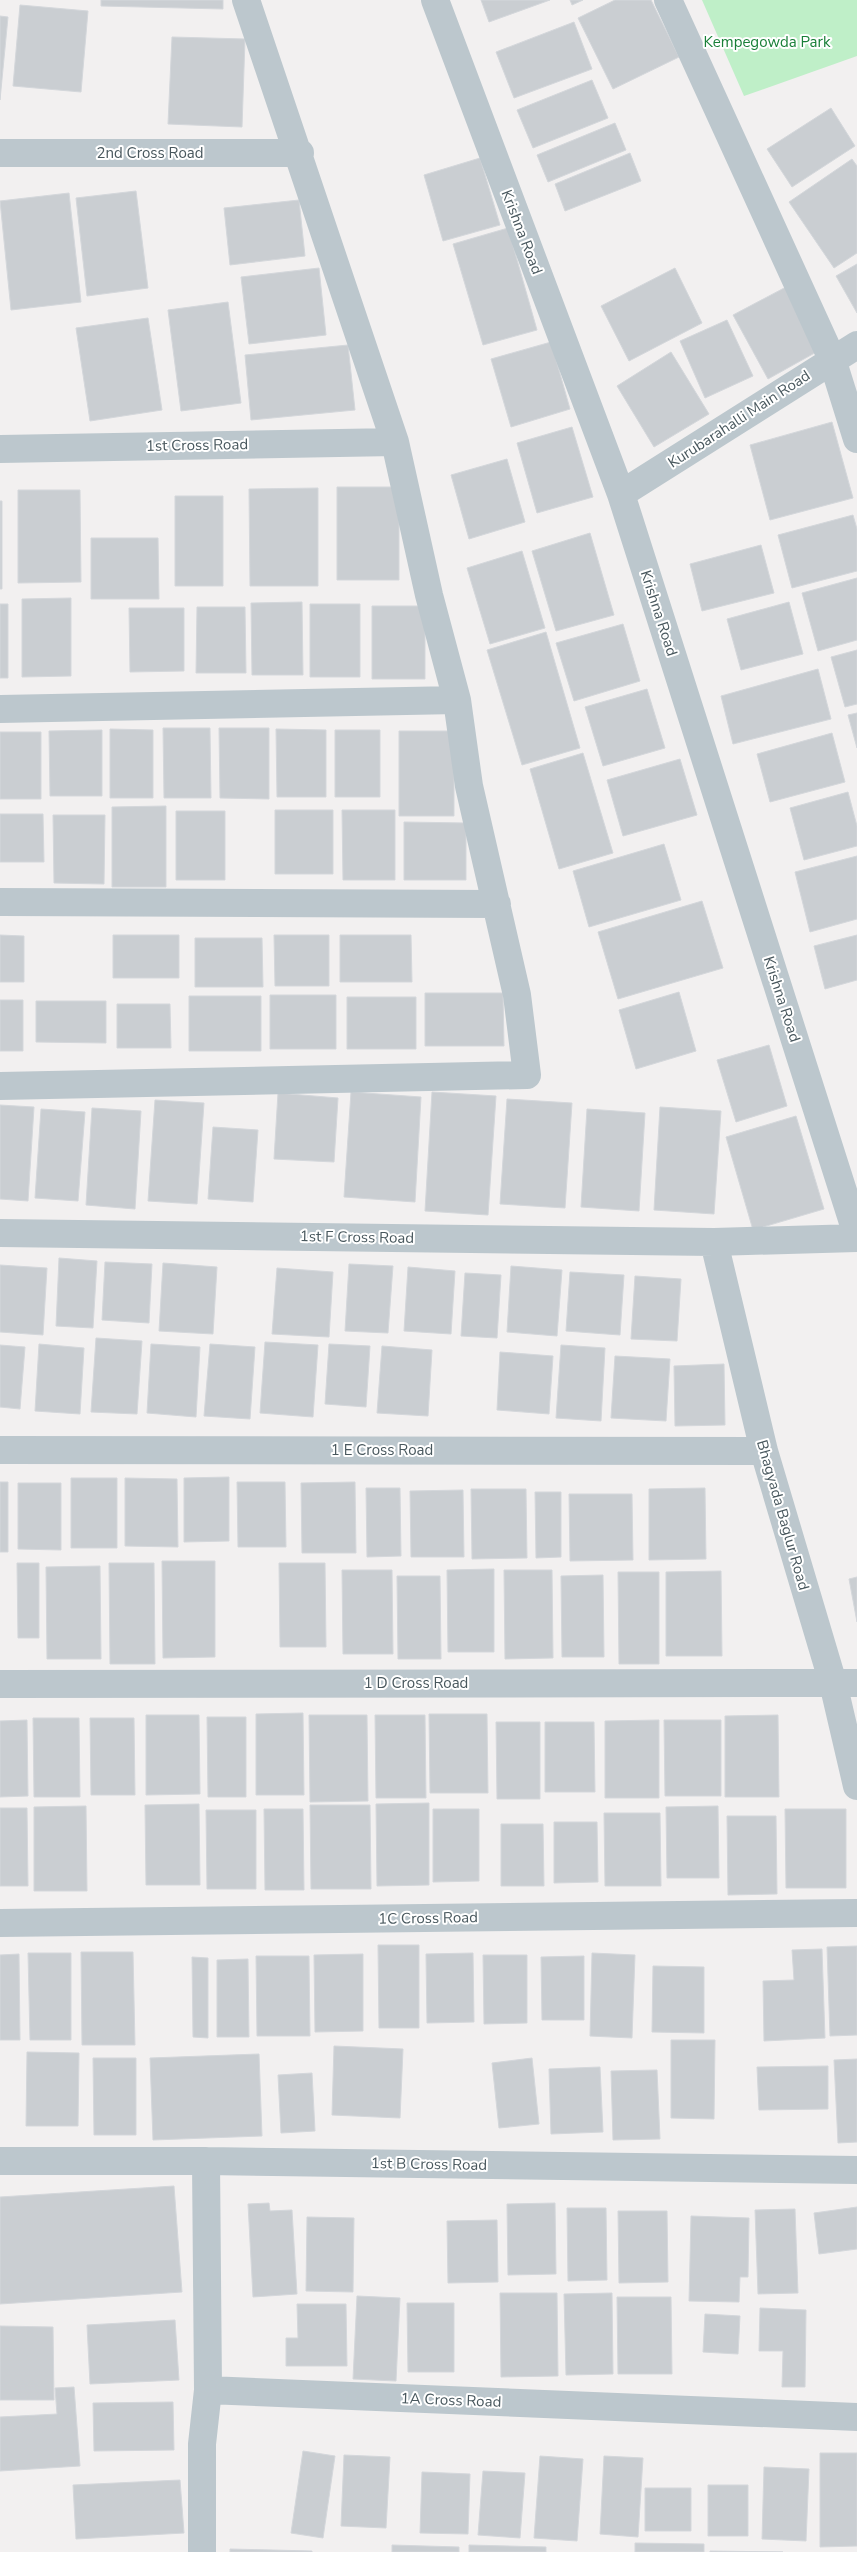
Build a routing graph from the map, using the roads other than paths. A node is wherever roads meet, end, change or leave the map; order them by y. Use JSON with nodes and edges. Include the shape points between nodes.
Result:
{"nodes":[{"id":1,"x":246,"y":0,"type":"edge"},
{"id":2,"x":435,"y":0,"type":"edge"},
{"id":3,"x":668,"y":0,"type":"edge"},
{"id":4,"x":0,"y":153,"type":"edge"},
{"id":5,"x":300,"y":153,"type":"junction"},
{"id":6,"x":857,"y":345,"type":"edge"},
{"id":7,"x":832,"y":359,"type":"junction"},
{"id":8,"x":857,"y":439,"type":"edge"},
{"id":9,"x":395,"y":442,"type":"junction"},
{"id":10,"x":0,"y":449,"type":"edge"},
{"id":11,"x":621,"y":494,"type":"junction"},
{"id":12,"x":457,"y":700,"type":"junction"},
{"id":13,"x":0,"y":709,"type":"edge"},
{"id":14,"x":0,"y":902,"type":"edge"},
{"id":15,"x":497,"y":904,"type":"junction"},
{"id":16,"x":0,"y":1086,"type":"edge"},
{"id":17,"x":0,"y":1233,"type":"edge"},
{"id":18,"x":857,"y":1237,"type":"edge"},
{"id":19,"x":714,"y":1242,"type":"junction"},
{"id":20,"x":0,"y":1450,"type":"edge"},
{"id":21,"x":764,"y":1451,"type":"junction"},
{"id":22,"x":845,"y":1683,"type":"edge"},
{"id":23,"x":0,"y":1684,"type":"edge"},
{"id":24,"x":857,"y":1786,"type":"edge"},
{"id":25,"x":857,"y":1913,"type":"edge"},
{"id":26,"x":0,"y":1923,"type":"edge"},
{"id":27,"x":0,"y":2161,"type":"edge"},
{"id":28,"x":206,"y":2161,"type":"junction"},
{"id":29,"x":857,"y":2170,"type":"edge"},
{"id":30,"x":208,"y":2390,"type":"junction"},
{"id":31,"x":857,"y":2417,"type":"edge"},
{"id":32,"x":202,"y":2552,"type":"edge"}],
"edges":[{"from":1,"to":5,"type":"street"},
{"from":2,"to":11,"type":"street","name":"Krishna Road"},
{"from":3,"to":7,"type":"street"},
{"from":4,"to":5,"type":"street","name":"2nd Cross Road"},
{"from":5,"to":9,"type":"street"},
{"from":6,"to":7,"type":"street","name":"Kurubarahalli Main Road"},
{"from":7,"to":8,"type":"street"},
{"from":7,"to":11,"type":"street","name":"Kurubarahalli Main Road"},
{"from":9,"to":10,"type":"street","name":"1st Cross Road"},
{"from":9,"to":12,"type":"street","via":[[429,595]]},
{"from":11,"to":18,"type":"street","name":"Krishna Road"},
{"from":12,"to":13,"type":"street"},
{"from":12,"to":15,"type":"street","via":[[469,786]]},
{"from":14,"to":15,"type":"street"},
{"from":15,"to":16,"type":"street","via":[[517,995],[526,1075]]},
{"from":17,"to":19,"type":"street","name":"1st F Cross Road"},
{"from":18,"to":19,"type":"street","name":"Krishna Road"},
{"from":19,"to":21,"type":"street","name":"Bhagyada Baglur Road"},
{"from":20,"to":21,"type":"street","name":"1 E Cross Road"},
{"from":21,"to":22,"type":"street","name":"Bhagyada Baglur Road"},
{"from":22,"to":23,"type":"street","name":"1 D Cross Road"},
{"from":22,"to":24,"type":"street","name":"Bhagyada Baglur Road"},
{"from":25,"to":26,"type":"street","name":"1C Cross Road"},
{"from":27,"to":28,"type":"street","name":"1st B Cross Road"},
{"from":28,"to":29,"type":"street","name":"1st B Cross Road"},
{"from":28,"to":30,"type":"street"},
{"from":30,"to":31,"type":"street","name":"1A Cross Road"},
{"from":30,"to":32,"type":"street","via":[[202,2444]]}]}
